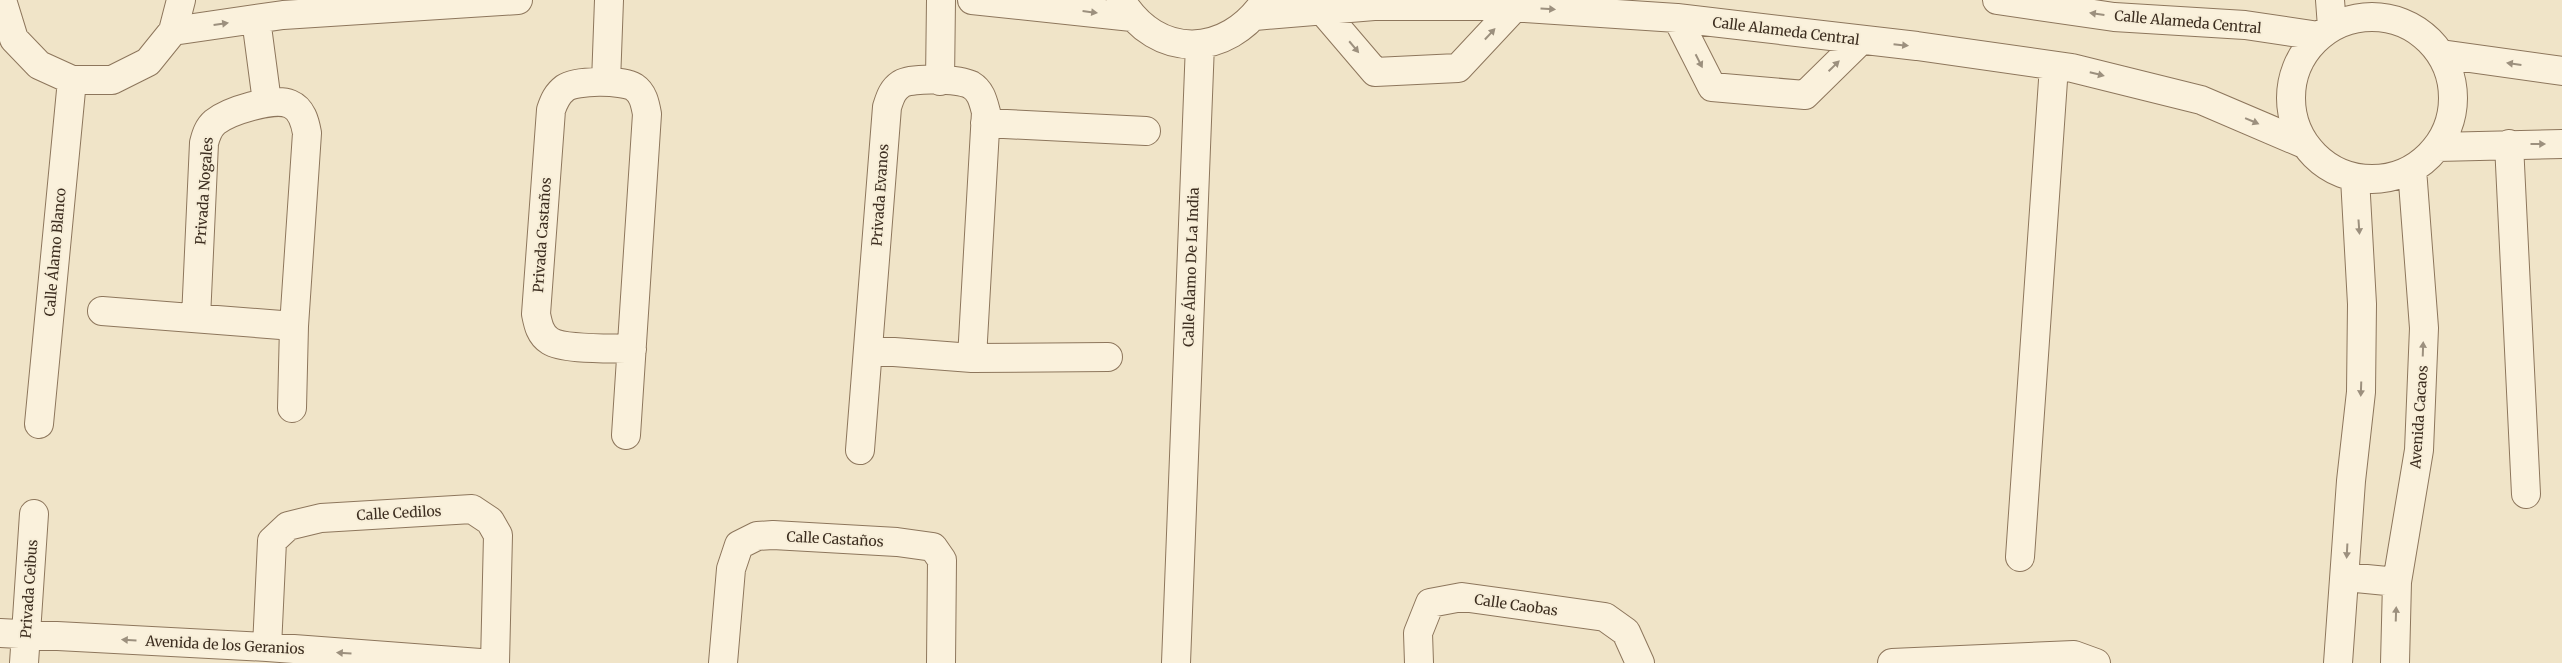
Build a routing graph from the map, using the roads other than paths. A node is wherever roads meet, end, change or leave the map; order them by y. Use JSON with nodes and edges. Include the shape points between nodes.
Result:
{"nodes":[{"id":1,"x":2,"y":0,"type":"edge"},
{"id":2,"x":180,"y":0,"type":"edge"},
{"id":3,"x":518,"y":0,"type":"edge"},
{"id":4,"x":609,"y":0,"type":"edge"},
{"id":5,"x":941,"y":0,"type":"edge"},
{"id":6,"x":972,"y":0,"type":"edge"},
{"id":7,"x":1997,"y":0,"type":"edge"},
{"id":8,"x":2330,"y":0,"type":"edge"},
{"id":9,"x":1515,"y":7,"type":"junction"},
{"id":10,"x":1127,"y":8,"type":"edge"},
{"id":11,"x":1261,"y":8,"type":"edge"},
{"id":12,"x":2387,"y":9,"type":"edge"},
{"id":13,"x":1322,"y":10,"type":"junction"},
{"id":14,"x":2172,"y":10,"type":"edge"},
{"id":15,"x":1677,"y":18,"type":"junction"},
{"id":16,"x":256,"y":19,"type":"junction"},
{"id":17,"x":173,"y":30,"type":"junction"},
{"id":18,"x":2326,"y":31,"type":"junction"},
{"id":19,"x":7,"y":40,"type":"edge"},
{"id":20,"x":1861,"y":40,"type":"junction"},
{"id":21,"x":1200,"y":44,"type":"junction"},
{"id":22,"x":2442,"y":54,"type":"junction"},
{"id":23,"x":2054,"y":66,"type":"junction"},
{"id":24,"x":2562,"y":71,"type":"edge"},
{"id":25,"x":72,"y":80,"type":"junction"},
{"id":26,"x":940,"y":81,"type":"junction"},
{"id":27,"x":606,"y":82,"type":"junction"},
{"id":28,"x":267,"y":102,"type":"junction"},
{"id":29,"x":985,"y":123,"type":"junction"},
{"id":30,"x":1146,"y":131,"type":"dead end"},
{"id":31,"x":2304,"y":144,"type":"junction"},
{"id":32,"x":2509,"y":144,"type":"junction"},
{"id":33,"x":2562,"y":144,"type":"edge"},
{"id":34,"x":2437,"y":148,"type":"junction"},
{"id":35,"x":2412,"y":169,"type":"junction"},
{"id":36,"x":2355,"y":178,"type":"junction"},
{"id":37,"x":102,"y":311,"type":"dead end"},
{"id":38,"x":196,"y":318,"type":"junction"},
{"id":39,"x":294,"y":326,"type":"junction"},
{"id":40,"x":632,"y":349,"type":"junction"},
{"id":41,"x":868,"y":350,"type":"junction"},
{"id":42,"x":1108,"y":357,"type":"dead end"},
{"id":43,"x":972,"y":358,"type":"junction"},
{"id":44,"x":292,"y":408,"type":"dead end"},
{"id":45,"x":39,"y":424,"type":"dead end"},
{"id":46,"x":626,"y":436,"type":"dead end"},
{"id":47,"x":860,"y":450,"type":"dead end"},
{"id":48,"x":2526,"y":494,"type":"dead end"},
{"id":49,"x":34,"y":514,"type":"dead end"},
{"id":50,"x":2020,"y":557,"type":"dead end"},
{"id":51,"x":2346,"y":577,"type":"junction"},
{"id":52,"x":2397,"y":582,"type":"junction"},
{"id":53,"x":13,"y":634,"type":"edge"},
{"id":54,"x":267,"y":647,"type":"junction"},
{"id":55,"x":24,"y":663,"type":"edge"},
{"id":56,"x":480,"y":663,"type":"edge"},
{"id":57,"x":495,"y":663,"type":"edge"},
{"id":58,"x":723,"y":663,"type":"edge"},
{"id":59,"x":941,"y":663,"type":"edge"},
{"id":60,"x":1176,"y":663,"type":"edge"},
{"id":61,"x":1419,"y":663,"type":"edge"},
{"id":62,"x":1640,"y":663,"type":"edge"},
{"id":63,"x":1892,"y":663,"type":"edge"},
{"id":64,"x":2096,"y":663,"type":"edge"},
{"id":65,"x":2338,"y":663,"type":"edge"},
{"id":66,"x":2395,"y":663,"type":"edge"}],
"edges":[{"from":1,"to":19,"type":"street"},
{"from":2,"to":17,"type":"street"},
{"from":3,"to":16,"type":"street","via":[[379,7]]},
{"from":4,"to":27,"type":"street"},
{"from":5,"to":26,"type":"street"},
{"from":6,"to":10,"type":"street","one_way":true},
{"from":14,"to":7,"type":"street","name":"Calle Alameda Central","one_way":true,"via":[[2114,16]]},
{"from":8,"to":18,"type":"street"},
{"from":9,"to":13,"type":"street","name":"Calle Alameda Central","via":[[1374,6]]},
{"from":13,"to":9,"type":"street","one_way":true,"via":[[1375,72],[1458,68]]},
{"from":9,"to":15,"type":"street","name":"Calle Alameda Central","one_way":true},
{"from":10,"to":21,"type":"street","via":[[1147,30],[1163,39]]},
{"from":11,"to":13,"type":"street","name":"Calle Alameda Central"},
{"from":11,"to":21,"type":"street","via":[[1240,30]]},
{"from":12,"to":18,"type":"street"},
{"from":12,"to":22,"type":"street","via":[[2427,37]]},
{"from":14,"to":18,"type":"street","name":"Calle Alameda Central","via":[[2245,25]]},
{"from":15,"to":20,"type":"street","name":"Calle Alameda Central"},
{"from":15,"to":20,"type":"street","one_way":true,"via":[[1712,87],[1805,95]]},
{"from":17,"to":16,"type":"street","one_way":true},
{"from":16,"to":28,"type":"street"},
{"from":17,"to":25,"type":"street","via":[[148,62],[112,80]]},
{"from":18,"to":31,"type":"street","via":[[2303,54],[2293,76],[2294,123]]},
{"from":19,"to":25,"type":"street","via":[[39,65]]},
{"from":20,"to":23,"type":"street","name":"Calle Alameda Central","one_way":true},
{"from":21,"to":60,"type":"street","name":"Calle Álamo De La India"},
{"from":24,"to":22,"type":"street","one_way":true},
{"from":22,"to":34,"type":"street","via":[[2454,92],[2453,111]]},
{"from":23,"to":31,"type":"street","name":"Calle Alameda Central","one_way":true,"via":[[2201,100]]},
{"from":23,"to":50,"type":"street"},
{"from":25,"to":45,"type":"street","name":"Calle Álamo Blanco"},
{"from":26,"to":29,"type":"street","name":"Privada Evanos","via":[[957,81],[972,86],[982,97]]},
{"from":26,"to":41,"type":"street","name":"Privada Evanos","via":[[902,83],[892,93],[887,107]]},
{"from":27,"to":40,"type":"street","name":"Privada Castaños","via":[[634,87],[644,98],[647,114]]},
{"from":27,"to":40,"type":"street","name":"Privada Castaños","via":[[566,86],[556,96],[551,110],[536,314],[539,329],[549,341],[563,345]]},
{"from":28,"to":38,"type":"street","name":"Privada Nogales","via":[[225,117],[207,132]]},
{"from":28,"to":39,"type":"street","name":"Privada Nogales","via":[[291,104],[303,116],[307,133]]},
{"from":29,"to":30,"type":"street"},
{"from":29,"to":43,"type":"street","name":"Privada Evanos"},
{"from":31,"to":36,"type":"street","via":[[2326,166]]},
{"from":32,"to":33,"type":"street","one_way":true},
{"from":32,"to":34,"type":"street"},
{"from":32,"to":48,"type":"street"},
{"from":34,"to":35,"type":"street"},
{"from":35,"to":36,"type":"street","via":[[2394,177],[2375,180]]},
{"from":52,"to":35,"type":"street","name":"Avenida Cacaos","one_way":true,"via":[[2419,450],[2424,328]]},
{"from":36,"to":51,"type":"street","one_way":true,"via":[[2362,304],[2361,392],[2351,480]]},
{"from":37,"to":38,"type":"street"},
{"from":38,"to":39,"type":"street"},
{"from":39,"to":44,"type":"street","name":"Privada Nogales"},
{"from":40,"to":46,"type":"street","name":"Privada Castaños"},
{"from":41,"to":43,"type":"street"},
{"from":41,"to":47,"type":"street","name":"Privada Evanos"},
{"from":42,"to":43,"type":"street"},
{"from":49,"to":53,"type":"street","name":"Privada Ceibus"},
{"from":51,"to":52,"type":"street"},
{"from":51,"to":65,"type":"street"},
{"from":66,"to":52,"type":"street","name":"Avenida Cacaos","one_way":true},
{"from":54,"to":53,"type":"street","name":"Avenida de los Geranios","one_way":true},
{"from":53,"to":55,"type":"street","name":"Privada Ceibus"},
{"from":56,"to":54,"type":"street","name":"Avenida de los Geranios","one_way":true},
{"from":54,"to":57,"type":"street","name":"Calle Cedilos","via":[[272,541],[288,526],[321,518],[472,509],[490,521],[498,535]]},
{"from":58,"to":59,"type":"street","name":"Calle Castaños","via":[[731,569],[739,545],[757,536],[774,535],[933,547],[942,560]]},
{"from":61,"to":62,"type":"street","name":"Calle Caobas","via":[[1418,633],[1430,603],[1462,597],[1605,617],[1626,632]]},
{"from":63,"to":64,"type":"street","via":[[2074,655]]}]}
